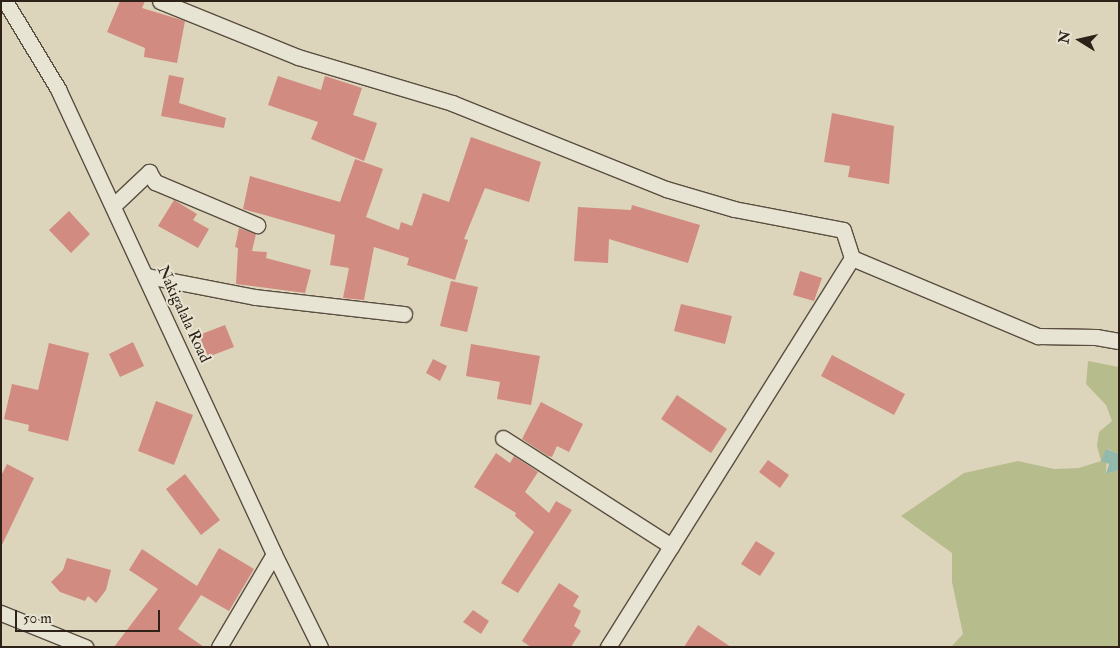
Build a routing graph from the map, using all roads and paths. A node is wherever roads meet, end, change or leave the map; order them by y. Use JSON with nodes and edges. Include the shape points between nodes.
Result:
{"nodes":[{"id":1,"x":5,"y":1,"type":"edge"},
{"id":2,"x":160,"y":1,"type":"edge"},
{"id":3,"x":113,"y":206,"type":"junction"},
{"id":4,"x":257,"y":224,"type":"dead end"},
{"id":5,"x":852,"y":258,"type":"junction"},
{"id":6,"x":147,"y":276,"type":"junction"},
{"id":7,"x":404,"y":314,"type":"dead end"},
{"id":8,"x":1119,"y":341,"type":"edge"},
{"id":9,"x":502,"y":438,"type":"dead end"},
{"id":10,"x":672,"y":546,"type":"junction"},
{"id":11,"x":274,"y":554,"type":"junction"},
{"id":12,"x":3,"y":619,"type":"edge"},
{"id":13,"x":85,"y":647,"type":"edge"},
{"id":14,"x":218,"y":647,"type":"edge"},
{"id":15,"x":320,"y":647,"type":"edge"},
{"id":16,"x":608,"y":647,"type":"edge"}],
"edges":[{"from":1,"to":3,"type":"street","name":"Nakigalala Road","via":[[58,89]]},
{"from":2,"to":5,"type":"street","via":[[298,57],[452,103],[666,189],[734,209],[843,230]]},
{"from":3,"to":4,"type":"street","via":[[150,172],[155,182]]},
{"from":3,"to":6,"type":"street","name":"Nakigalala Road"},
{"from":5,"to":8,"type":"street","via":[[1038,336],[1096,337]]},
{"from":5,"to":10,"type":"street"},
{"from":6,"to":7,"type":"street","via":[[265,299]]},
{"from":6,"to":11,"type":"street","name":"Nakigalala Road"},
{"from":9,"to":10,"type":"street"},
{"from":10,"to":16,"type":"street"},
{"from":11,"to":14,"type":"street"},
{"from":11,"to":15,"type":"street","name":"Nakigalala Road"},
{"from":12,"to":13,"type":"street"}]}
